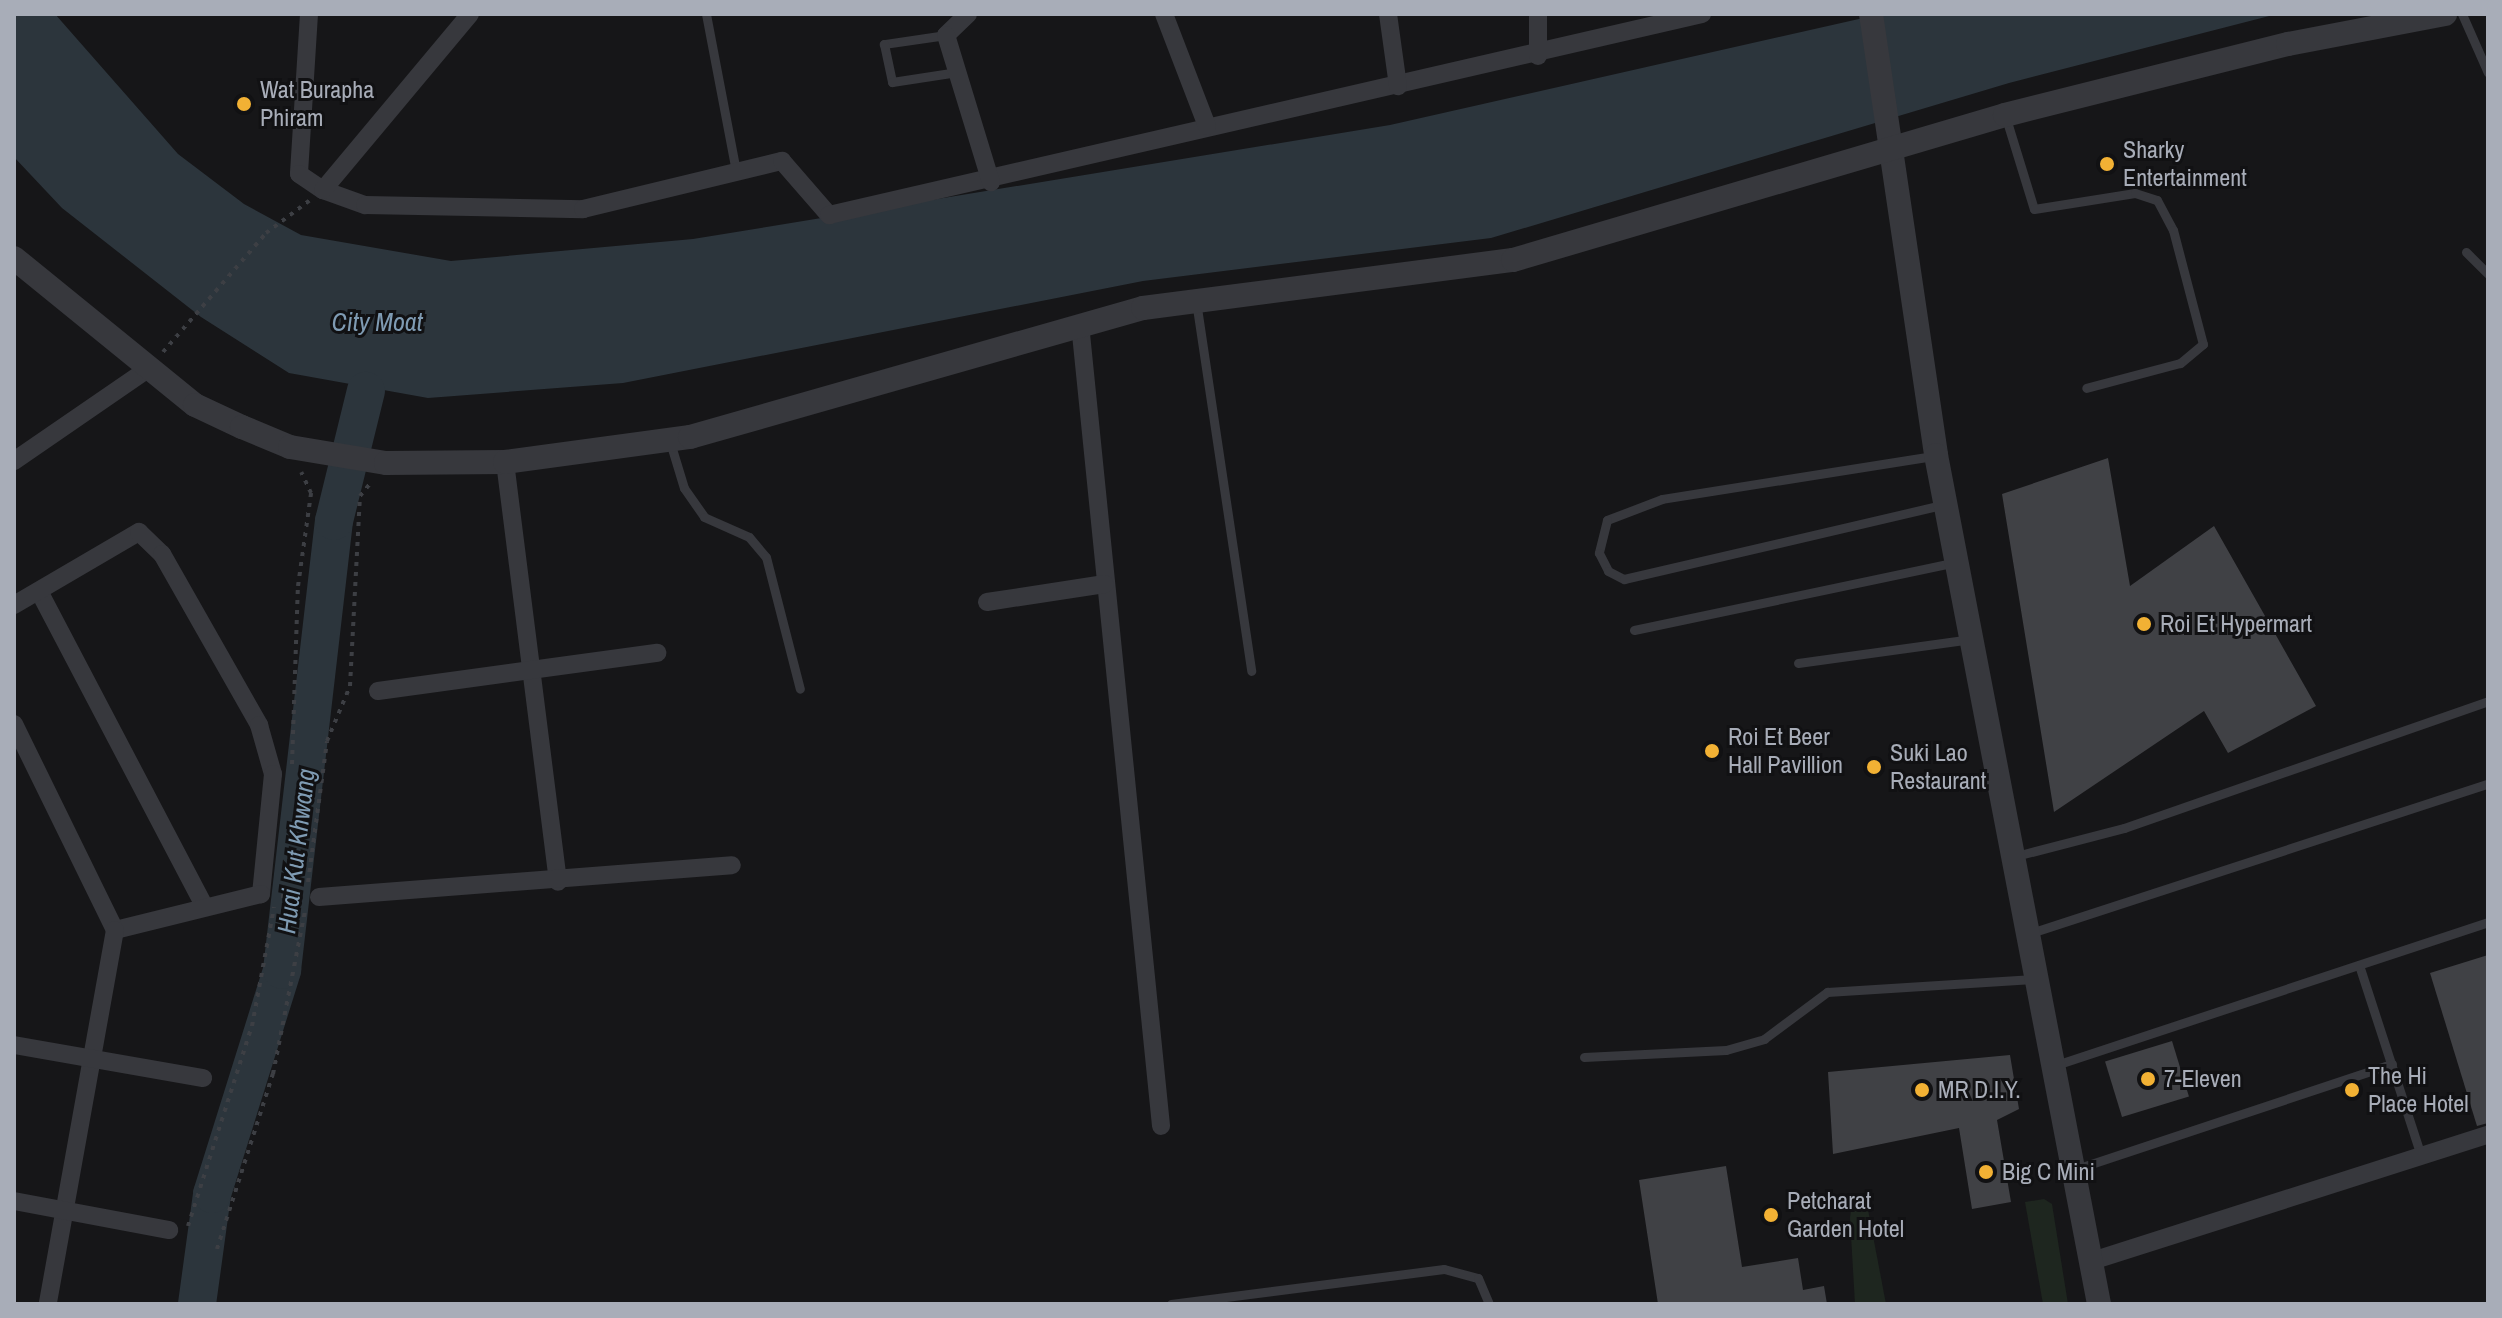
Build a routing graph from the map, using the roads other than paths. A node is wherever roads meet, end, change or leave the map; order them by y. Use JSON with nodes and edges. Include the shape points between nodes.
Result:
{"nodes":[{"id":1,"x":309,"y":14,"type":"edge"},
{"id":2,"x":470,"y":14,"type":"edge"},
{"id":3,"x":706,"y":14,"type":"edge"},
{"id":4,"x":968,"y":14,"type":"edge"},
{"id":5,"x":1164,"y":14,"type":"edge"},
{"id":6,"x":1388,"y":14,"type":"edge"},
{"id":7,"x":1538,"y":14,"type":"edge"},
{"id":8,"x":1702,"y":14,"type":"edge"},
{"id":9,"x":1871,"y":14,"type":"edge"},
{"id":10,"x":2445,"y":14,"type":"edge"},
{"id":11,"x":2462,"y":14,"type":"edge"},
{"id":12,"x":946,"y":35,"type":"junction"},
{"id":13,"x":1538,"y":56,"type":"junction"},
{"id":14,"x":957,"y":72,"type":"junction"},
{"id":15,"x":2488,"y":73,"type":"edge"},
{"id":16,"x":1398,"y":86,"type":"junction"},
{"id":17,"x":2005,"y":115,"type":"junction"},
{"id":18,"x":1207,"y":126,"type":"junction"},
{"id":19,"x":1886,"y":141,"type":"junction"},
{"id":20,"x":736,"y":172,"type":"junction"},
{"id":21,"x":991,"y":182,"type":"junction"},
{"id":22,"x":323,"y":190,"type":"junction"},
{"id":23,"x":2466,"y":252,"type":"dead end"},
{"id":24,"x":14,"y":258,"type":"edge"},
{"id":25,"x":2488,"y":274,"type":"edge"},
{"id":26,"x":1196,"y":301,"type":"junction"},
{"id":27,"x":1080,"y":324,"type":"junction"},
{"id":28,"x":148,"y":369,"type":"junction"},
{"id":29,"x":2086,"y":388,"type":"dead end"},
{"id":30,"x":669,"y":441,"type":"junction"},
{"id":31,"x":1936,"y":455,"type":"junction"},
{"id":32,"x":14,"y":461,"type":"edge"},
{"id":33,"x":505,"y":462,"type":"junction"},
{"id":34,"x":1946,"y":504,"type":"junction"},
{"id":35,"x":1956,"y":562,"type":"junction"},
{"id":36,"x":1105,"y":584,"type":"junction"},
{"id":37,"x":41,"y":595,"type":"junction"},
{"id":38,"x":987,"y":602,"type":"dead end"},
{"id":39,"x":14,"y":605,"type":"edge"},
{"id":40,"x":1634,"y":630,"type":"dead end"},
{"id":41,"x":1971,"y":639,"type":"junction"},
{"id":42,"x":657,"y":653,"type":"dead end"},
{"id":43,"x":1798,"y":663,"type":"dead end"},
{"id":44,"x":1251,"y":671,"type":"dead end"},
{"id":45,"x":530,"y":672,"type":"junction"},
{"id":46,"x":800,"y":689,"type":"dead end"},
{"id":47,"x":378,"y":691,"type":"dead end"},
{"id":48,"x":2488,"y":701,"type":"edge"},
{"id":49,"x":14,"y":724,"type":"edge"},
{"id":50,"x":2488,"y":784,"type":"edge"},
{"id":51,"x":2014,"y":856,"type":"junction"},
{"id":52,"x":732,"y":865,"type":"dead end"},
{"id":53,"x":558,"y":882,"type":"junction"},
{"id":54,"x":313,"y":897,"type":"road end"},
{"id":55,"x":204,"y":905,"type":"junction"},
{"id":56,"x":2488,"y":922,"type":"edge"},
{"id":57,"x":115,"y":930,"type":"junction"},
{"id":58,"x":2028,"y":934,"type":"junction"},
{"id":59,"x":2359,"y":965,"type":"junction"},
{"id":60,"x":2037,"y":979,"type":"junction"},
{"id":61,"x":14,"y":1045,"type":"edge"},
{"id":62,"x":88,"y":1056,"type":"junction"},
{"id":63,"x":1584,"y":1057,"type":"dead end"},
{"id":64,"x":2392,"y":1064,"type":"junction"},
{"id":65,"x":2056,"y":1065,"type":"junction"},
{"id":66,"x":203,"y":1078,"type":"dead end"},
{"id":67,"x":1161,"y":1126,"type":"dead end"},
{"id":68,"x":2488,"y":1135,"type":"edge"},
{"id":69,"x":2421,"y":1156,"type":"junction"},
{"id":70,"x":2075,"y":1169,"type":"junction"},
{"id":71,"x":14,"y":1201,"type":"edge"},
{"id":72,"x":65,"y":1211,"type":"junction"},
{"id":73,"x":169,"y":1230,"type":"dead end"},
{"id":74,"x":2092,"y":1261,"type":"junction"},
{"id":75,"x":48,"y":1304,"type":"edge"},
{"id":76,"x":1171,"y":1304,"type":"edge"},
{"id":77,"x":1489,"y":1304,"type":"edge"},
{"id":78,"x":2099,"y":1304,"type":"edge"}],
"edges":[{"from":1,"to":22,"type":"street","via":[[299,174]]},
{"from":2,"to":22,"type":"street"},
{"from":3,"to":20,"type":"lane"},
{"from":4,"to":12,"type":"street"},
{"from":5,"to":18,"type":"street"},
{"from":6,"to":16,"type":"street"},
{"from":7,"to":13,"type":"street"},
{"from":8,"to":13,"type":"street"},
{"from":9,"to":19,"type":"street"},
{"from":10,"to":17,"type":"street","via":[[2288,44]]},
{"from":11,"to":15,"type":"lane"},
{"from":12,"to":14,"type":"street"},
{"from":12,"to":14,"type":"lane","via":[[884,44],[892,82]]},
{"from":13,"to":16,"type":"street"},
{"from":14,"to":21,"type":"street"},
{"from":16,"to":18,"type":"street"},
{"from":17,"to":19,"type":"street"},
{"from":17,"to":29,"type":"lane","via":[[2034,209],[2147,195],[2157,200],[2177,245],[2203,344],[2180,363]]},
{"from":18,"to":21,"type":"street"},
{"from":19,"to":26,"type":"street","via":[[1513,260]]},
{"from":19,"to":31,"type":"street"},
{"from":20,"to":21,"type":"street","via":[[782,161],[829,215]]},
{"from":20,"to":22,"type":"street","via":[[583,209],[511,213],[365,205]]},
{"from":23,"to":25,"type":"lane"},
{"from":24,"to":28,"type":"street"},
{"from":26,"to":27,"type":"street"},
{"from":26,"to":44,"type":"lane"},
{"from":27,"to":30,"type":"street"},
{"from":27,"to":36,"type":"street"},
{"from":28,"to":32,"type":"street"},
{"from":28,"to":33,"type":"street","via":[[195,405],[290,447],[386,463]]},
{"from":30,"to":33,"type":"street"},
{"from":30,"to":46,"type":"lane","via":[[684,488],[704,517],[749,537],[766,557]]},
{"from":31,"to":34,"type":"street"},
{"from":31,"to":34,"type":"lane","via":[[1662,499],[1607,520],[1599,553],[1608,571],[1624,579]]},
{"from":33,"to":45,"type":"street"},
{"from":34,"to":35,"type":"street"},
{"from":35,"to":40,"type":"lane"},
{"from":35,"to":41,"type":"street"},
{"from":36,"to":38,"type":"street"},
{"from":36,"to":67,"type":"street"},
{"from":37,"to":39,"type":"street"},
{"from":37,"to":55,"type":"street"},
{"from":37,"to":55,"type":"street","via":[[139,532],[162,554],[259,725],[273,774],[261,894]]},
{"from":41,"to":43,"type":"lane"},
{"from":41,"to":51,"type":"street"},
{"from":42,"to":45,"type":"street"},
{"from":45,"to":47,"type":"street"},
{"from":45,"to":53,"type":"street"},
{"from":48,"to":51,"type":"lane","via":[[2124,828]]},
{"from":49,"to":57,"type":"street"},
{"from":50,"to":58,"type":"lane"},
{"from":51,"to":58,"type":"street"},
{"from":52,"to":53,"type":"street"},
{"from":53,"to":54,"type":"street"},
{"from":55,"to":57,"type":"street"},
{"from":56,"to":59,"type":"lane"},
{"from":57,"to":62,"type":"street"},
{"from":58,"to":60,"type":"street"},
{"from":59,"to":64,"type":"lane"},
{"from":59,"to":65,"type":"lane"},
{"from":60,"to":63,"type":"lane","via":[[1827,992],[1764,1039],[1726,1050]]},
{"from":60,"to":65,"type":"street"},
{"from":61,"to":62,"type":"street"},
{"from":62,"to":66,"type":"street"},
{"from":62,"to":72,"type":"street"},
{"from":64,"to":69,"type":"lane"},
{"from":64,"to":70,"type":"lane"},
{"from":65,"to":70,"type":"street"},
{"from":68,"to":69,"type":"street"},
{"from":69,"to":74,"type":"street"},
{"from":70,"to":74,"type":"street"},
{"from":71,"to":72,"type":"street"},
{"from":72,"to":73,"type":"street"},
{"from":72,"to":75,"type":"street"},
{"from":74,"to":78,"type":"street"},
{"from":76,"to":77,"type":"lane","via":[[1444,1269],[1478,1278]]}]}
